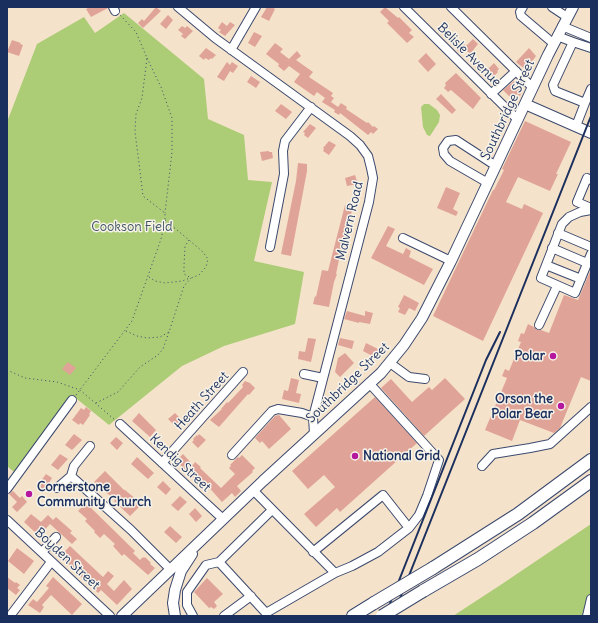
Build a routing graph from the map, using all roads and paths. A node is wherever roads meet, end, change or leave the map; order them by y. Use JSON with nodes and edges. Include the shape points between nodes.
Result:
{"nodes":[{"id":1,"x":178,"y":7,"type":"edge"},
{"id":2,"x":256,"y":7,"type":"edge"},
{"id":3,"x":404,"y":7,"type":"edge"},
{"id":4,"x":451,"y":7,"type":"edge"},
{"id":5,"x":523,"y":7,"type":"edge"},
{"id":6,"x":552,"y":7,"type":"edge"},
{"id":7,"x":573,"y":7,"type":"edge"},
{"id":8,"x":114,"y":9,"type":"edge"},
{"id":9,"x":565,"y":21,"type":"junction"},
{"id":10,"x":591,"y":38,"type":"edge"},
{"id":11,"x":556,"y":40,"type":"junction"},
{"id":12,"x":573,"y":42,"type":"junction"},
{"id":13,"x":591,"y":48,"type":"edge"},
{"id":14,"x":232,"y":50,"type":"junction"},
{"id":15,"x":147,"y":58,"type":"junction"},
{"id":16,"x":516,"y":71,"type":"junction"},
{"id":17,"x":533,"y":88,"type":"junction"},
{"id":18,"x":591,"y":89,"type":"edge"},
{"id":19,"x":491,"y":94,"type":"junction"},
{"id":20,"x":526,"y":104,"type":"junction"},
{"id":21,"x":585,"y":104,"type":"junction"},
{"id":22,"x":311,"y":107,"type":"junction"},
{"id":23,"x":518,"y":120,"type":"junction"},
{"id":24,"x":576,"y":126,"type":"junction"},
{"id":25,"x":591,"y":133,"type":"edge"},
{"id":26,"x":496,"y":166,"type":"junction"},
{"id":27,"x":591,"y":180,"type":"edge"},
{"id":28,"x":488,"y":183,"type":"junction"},
{"id":29,"x":591,"y":209,"type":"edge"},
{"id":30,"x":165,"y":213,"type":"junction"},
{"id":31,"x":165,"y":220,"type":"junction"},
{"id":32,"x":558,"y":233,"type":"junction"},
{"id":33,"x":403,"y":238,"type":"dead end"},
{"id":34,"x":189,"y":240,"type":"junction"},
{"id":35,"x":591,"y":247,"type":"edge"},
{"id":36,"x":270,"y":248,"type":"dead end"},
{"id":37,"x":552,"y":248,"type":"junction"},
{"id":38,"x":591,"y":254,"type":"edge"},
{"id":39,"x":451,"y":261,"type":"junction"},
{"id":40,"x":588,"y":263,"type":"junction"},
{"id":41,"x":546,"y":265,"type":"junction"},
{"id":42,"x":148,"y":276,"type":"junction"},
{"id":43,"x":190,"y":278,"type":"junction"},
{"id":44,"x":581,"y":279,"type":"junction"},
{"id":45,"x":557,"y":286,"type":"junction"},
{"id":46,"x":539,"y":325,"type":"dead end"},
{"id":47,"x":125,"y":330,"type":"junction"},
{"id":48,"x":169,"y":332,"type":"junction"},
{"id":49,"x":390,"y":362,"type":"junction"},
{"id":50,"x":7,"y":370,"type":"edge"},
{"id":51,"x":243,"y":372,"type":"dead end"},
{"id":52,"x":304,"y":374,"type":"dead end"},
{"id":53,"x":323,"y":378,"type":"junction"},
{"id":54,"x":425,"y":379,"type":"dead end"},
{"id":55,"x":369,"y":383,"type":"junction"},
{"id":56,"x":80,"y":390,"type":"junction"},
{"id":57,"x":72,"y":400,"type":"joint"},
{"id":58,"x":96,"y":404,"type":"junction"},
{"id":59,"x":591,"y":407,"type":"edge"},
{"id":60,"x":313,"y":417,"type":"junction"},
{"id":61,"x":120,"y":424,"type":"joint"},
{"id":62,"x":314,"y":434,"type":"junction"},
{"id":63,"x":90,"y":446,"type":"dead end"},
{"id":64,"x":232,"y":455,"type":"dead end"},
{"id":65,"x":591,"y":460,"type":"edge"},
{"id":66,"x":162,"y":463,"type":"junction"},
{"id":67,"x":482,"y":466,"type":"dead end"},
{"id":68,"x":71,"y":476,"type":"junction"},
{"id":69,"x":591,"y":481,"type":"edge"},
{"id":70,"x":57,"y":488,"type":"dead end"},
{"id":71,"x":7,"y":489,"type":"edge"},
{"id":72,"x":254,"y":490,"type":"junction"},
{"id":73,"x":272,"y":510,"type":"junction"},
{"id":74,"x":223,"y":519,"type":"junction"},
{"id":75,"x":7,"y":520,"type":"edge"},
{"id":76,"x":409,"y":528,"type":"junction"},
{"id":77,"x":56,"y":537,"type":"dead end"},
{"id":78,"x":197,"y":545,"type":"junction"},
{"id":79,"x":42,"y":552,"type":"junction"},
{"id":80,"x":313,"y":552,"type":"junction"},
{"id":81,"x":51,"y":562,"type":"junction"},
{"id":82,"x":219,"y":562,"type":"junction"},
{"id":83,"x":170,"y":569,"type":"junction"},
{"id":84,"x":334,"y":573,"type":"junction"},
{"id":85,"x":251,"y":596,"type":"junction"},
{"id":86,"x":591,"y":599,"type":"edge"},
{"id":87,"x":172,"y":603,"type":"junction"},
{"id":88,"x":10,"y":616,"type":"edge"},
{"id":89,"x":110,"y":616,"type":"edge"},
{"id":90,"x":122,"y":616,"type":"edge"},
{"id":91,"x":175,"y":616,"type":"edge"},
{"id":92,"x":193,"y":616,"type":"edge"},
{"id":93,"x":224,"y":616,"type":"edge"},
{"id":94,"x":353,"y":616,"type":"edge"},
{"id":95,"x":382,"y":616,"type":"edge"},
{"id":96,"x":587,"y":616,"type":"edge"}],
"edges":[{"from":1,"to":14,"type":"street","name":"Malvern Road"},
{"from":2,"to":14,"type":"street"},
{"from":3,"to":19,"type":"street","name":"Belisle Avenue"},
{"from":4,"to":16,"type":"street"},
{"from":5,"to":11,"type":"street","via":[[521,16]]},
{"from":6,"to":9,"type":"street"},
{"from":7,"to":9,"type":"main road","name":"Southbridge Street"},
{"from":8,"to":15,"type":"path","via":[[136,32]]},
{"from":9,"to":10,"type":"street"},
{"from":9,"to":11,"type":"main road","name":"Southbridge Street"},
{"from":11,"to":12,"type":"street"},
{"from":11,"to":17,"type":"main road","name":"Southbridge Street"},
{"from":12,"to":13,"type":"street"},
{"from":12,"to":21,"type":"street","via":[[553,85],[555,91]]},
{"from":14,"to":22,"type":"street","name":"Malvern Road"},
{"from":15,"to":30,"type":"path","via":[[172,118],[172,152]]},
{"from":15,"to":30,"type":"path","via":[[142,98],[136,114],[138,163],[143,196]]},
{"from":16,"to":17,"type":"street"},
{"from":16,"to":19,"type":"street"},
{"from":17,"to":20,"type":"main road","name":"Southbridge Street"},
{"from":18,"to":21,"type":"street"},
{"from":19,"to":23,"type":"street","name":"Belisle Avenue"},
{"from":20,"to":23,"type":"main road","name":"Southbridge Street"},
{"from":20,"to":24,"type":"main road"},
{"from":21,"to":24,"type":"street"},
{"from":22,"to":36,"type":"street","via":[[285,141],[284,174]]},
{"from":22,"to":53,"type":"street","name":"Malvern Road","via":[[360,145],[368,156],[373,178]]},
{"from":23,"to":26,"type":"main road","name":"Southbridge Street"},
{"from":24,"to":25,"type":"main road"},
{"from":26,"to":28,"type":"main road","name":"Southbridge Street"},
{"from":26,"to":28,"type":"street","via":[[456,140],[448,141],[443,148],[450,161]]},
{"from":27,"to":29,"type":"street","via":[[586,178],[577,202]]},
{"from":28,"to":39,"type":"main road","name":"Southbridge Street"},
{"from":29,"to":32,"type":"street","via":[[570,217],[562,224]]},
{"from":30,"to":31,"type":"path"},
{"from":31,"to":34,"type":"path"},
{"from":31,"to":42,"type":"path"},
{"from":32,"to":35,"type":"street"},
{"from":32,"to":37,"type":"street"},
{"from":33,"to":39,"type":"street"},
{"from":34,"to":43,"type":"path","via":[[185,246],[184,274]]},
{"from":34,"to":43,"type":"path","via":[[208,259],[206,267],[199,275]]},
{"from":37,"to":40,"type":"street"},
{"from":37,"to":41,"type":"street"},
{"from":38,"to":40,"type":"street"},
{"from":39,"to":49,"type":"main road","name":"Southbridge Street","via":[[417,327]]},
{"from":40,"to":44,"type":"street"},
{"from":41,"to":44,"type":"street"},
{"from":41,"to":45,"type":"street","via":[[541,278]]},
{"from":42,"to":43,"type":"path","via":[[165,283]]},
{"from":42,"to":47,"type":"path","via":[[132,321]]},
{"from":43,"to":48,"type":"path","via":[[184,286]]},
{"from":44,"to":45,"type":"street","via":[[575,293]]},
{"from":45,"to":46,"type":"street"},
{"from":47,"to":48,"type":"path","via":[[147,338],[160,337]]},
{"from":47,"to":56,"type":"path"},
{"from":48,"to":58,"type":"path","via":[[158,355],[140,367],[118,392]]},
{"from":49,"to":54,"type":"street","via":[[409,377]]},
{"from":49,"to":55,"type":"main road","name":"Southbridge Street"},
{"from":50,"to":56,"type":"path","via":[[25,378],[57,382]]},
{"from":51,"to":66,"type":"street","name":"Heath Street"},
{"from":52,"to":53,"type":"street"},
{"from":53,"to":60,"type":"street","name":"Malvern Road"},
{"from":55,"to":62,"type":"main road","name":"Southbridge Street"},
{"from":55,"to":76,"type":"street","via":[[439,460],[419,515]]},
{"from":56,"to":57,"type":"path"},
{"from":56,"to":58,"type":"path"},
{"from":57,"to":71,"type":"street"},
{"from":58,"to":61,"type":"path"},
{"from":59,"to":67,"type":"street","via":[[550,444],[493,454]]},
{"from":60,"to":62,"type":"street","name":"Malvern Road"},
{"from":60,"to":64,"type":"street","via":[[278,409],[272,411]]},
{"from":61,"to":66,"type":"street","name":"Kendig Street"},
{"from":62,"to":72,"type":"main road","name":"Southbridge Street"},
{"from":63,"to":68,"type":"street","via":[[74,466]]},
{"from":65,"to":94,"type":"highway","bridge":true,"via":[[518,514]]},
{"from":66,"to":74,"type":"street","name":"Kendig Street"},
{"from":68,"to":70,"type":"street"},
{"from":68,"to":83,"type":"street"},
{"from":69,"to":95,"type":"highway","bridge":true,"via":[[478,559]]},
{"from":72,"to":73,"type":"street"},
{"from":72,"to":74,"type":"main road","name":"Southbridge Street"},
{"from":73,"to":80,"type":"street"},
{"from":73,"to":82,"type":"street"},
{"from":74,"to":78,"type":"main road","name":"Southbridge Street"},
{"from":75,"to":79,"type":"street","name":"Boyden Street"},
{"from":76,"to":80,"type":"street","via":[[383,495]]},
{"from":76,"to":84,"type":"street","via":[[378,552]]},
{"from":77,"to":79,"type":"street"},
{"from":78,"to":83,"type":"main road","name":"Southbridge Street"},
{"from":78,"to":87,"type":"main road","via":[[179,576]]},
{"from":79,"to":81,"type":"street","name":"Boyden Street"},
{"from":80,"to":84,"type":"street"},
{"from":81,"to":88,"type":"street"},
{"from":81,"to":89,"type":"street","name":"Boyden Street"},
{"from":82,"to":85,"type":"street"},
{"from":82,"to":92,"type":"street","via":[[206,565],[187,592],[187,605]]},
{"from":83,"to":87,"type":"main road"},
{"from":83,"to":90,"type":"main road","name":"Southbridge Street"},
{"from":84,"to":85,"type":"street","via":[[266,613]]},
{"from":85,"to":93,"type":"street"},
{"from":86,"to":96,"type":"street"},
{"from":87,"to":91,"type":"main road"}]}
